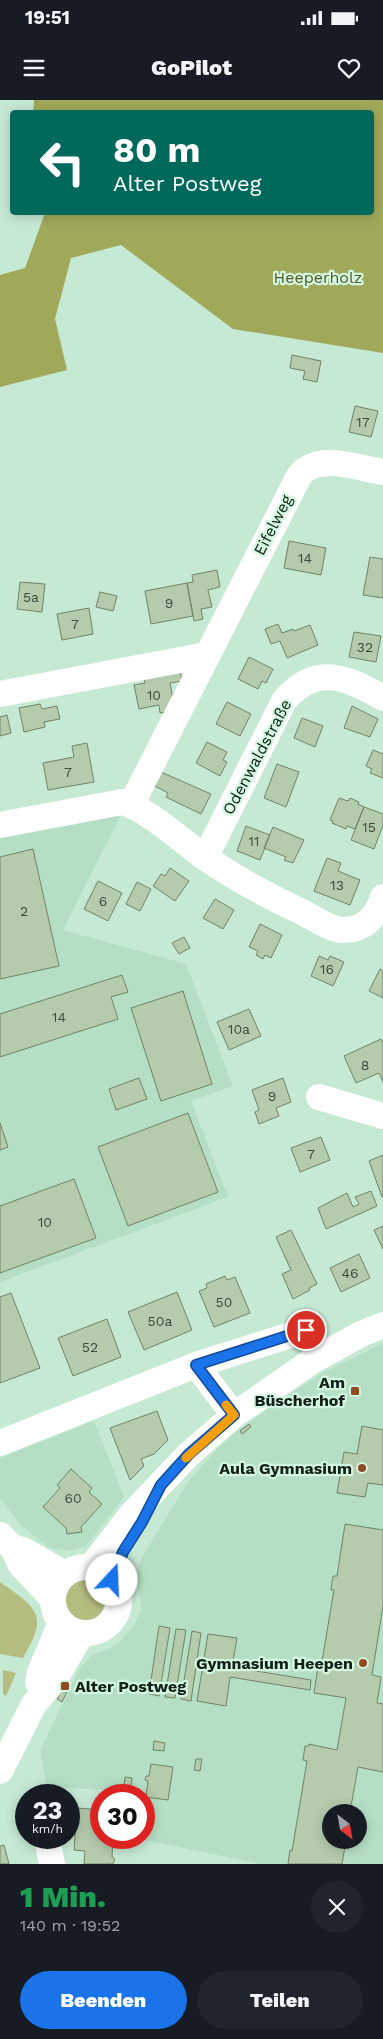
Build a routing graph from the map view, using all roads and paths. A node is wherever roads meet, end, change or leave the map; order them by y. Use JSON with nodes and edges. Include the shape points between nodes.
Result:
{"nodes":[{"id":1,"x":383,"y":472,"type":"edge"},
{"id":2,"x":207,"y":655,"type":"junction"},
{"id":3,"x":0,"y":694,"type":"edge"},
{"id":4,"x":383,"y":698,"type":"edge"},
{"id":5,"x":131,"y":805,"type":"junction"},
{"id":6,"x":0,"y":824,"type":"edge"},
{"id":7,"x":205,"y":858,"type":"junction"},
{"id":8,"x":383,"y":898,"type":"edge"},
{"id":9,"x":319,"y":1098,"type":"dead end"},
{"id":10,"x":383,"y":1116,"type":"edge"},
{"id":11,"x":383,"y":1325,"type":"edge"},
{"id":12,"x":306,"y":1330,"type":"dead end"},
{"id":13,"x":196,"y":1365,"type":"junction"},
{"id":14,"x":234,"y":1415,"type":"junction"},
{"id":15,"x":0,"y":1443,"type":"edge"},
{"id":16,"x":6,"y":1541,"type":"edge"},
{"id":17,"x":102,"y":1573,"type":"junction"},
{"id":18,"x":65,"y":1574,"type":"junction"},
{"id":19,"x":65,"y":1618,"type":"junction"},
{"id":20,"x":0,"y":1771,"type":"edge"},
{"id":21,"x":49,"y":1849,"type":"edge"},
{"id":22,"x":52,"y":1864,"type":"edge"}],
"edges":[{"from":1,"to":2,"type":"street","name":"Eifelweg","via":[[324,462],[303,470]]},
{"from":2,"to":3,"type":"street"},
{"from":2,"to":5,"type":"street","name":"Eifelweg"},
{"from":4,"to":7,"type":"street","name":"Odenwaldstraße","via":[[363,687],[327,677],[308,680],[295,688],[284,701]]},
{"from":5,"to":6,"type":"street","via":[[116,802]]},
{"from":5,"to":7,"type":"street"},
{"from":7,"to":8,"type":"street","via":[[258,892],[336,929],[352,929],[372,919]]},
{"from":9,"to":10,"type":"street"},
{"from":11,"to":14,"type":"street","via":[[306,1365]]},
{"from":12,"to":13,"type":"street"},
{"from":13,"to":14,"type":"street"},
{"from":13,"to":15,"type":"street"},
{"from":14,"to":17,"type":"street","via":[[195,1448],[161,1485],[123,1552]]},
{"from":16,"to":18,"type":"street"},
{"from":16,"to":19,"type":"street","via":[[21,1565]]},
{"from":17,"to":18,"type":"street","via":[[73,1569]]},
{"from":17,"to":19,"type":"street","via":[[118,1592],[119,1603],[116,1614],[106,1627],[98,1631]]},
{"from":18,"to":19,"type":"street","via":[[58,1582]]},
{"from":19,"to":20,"type":"street","via":[[54,1681],[34,1704]]},
{"from":21,"to":22,"type":"street"}]}
